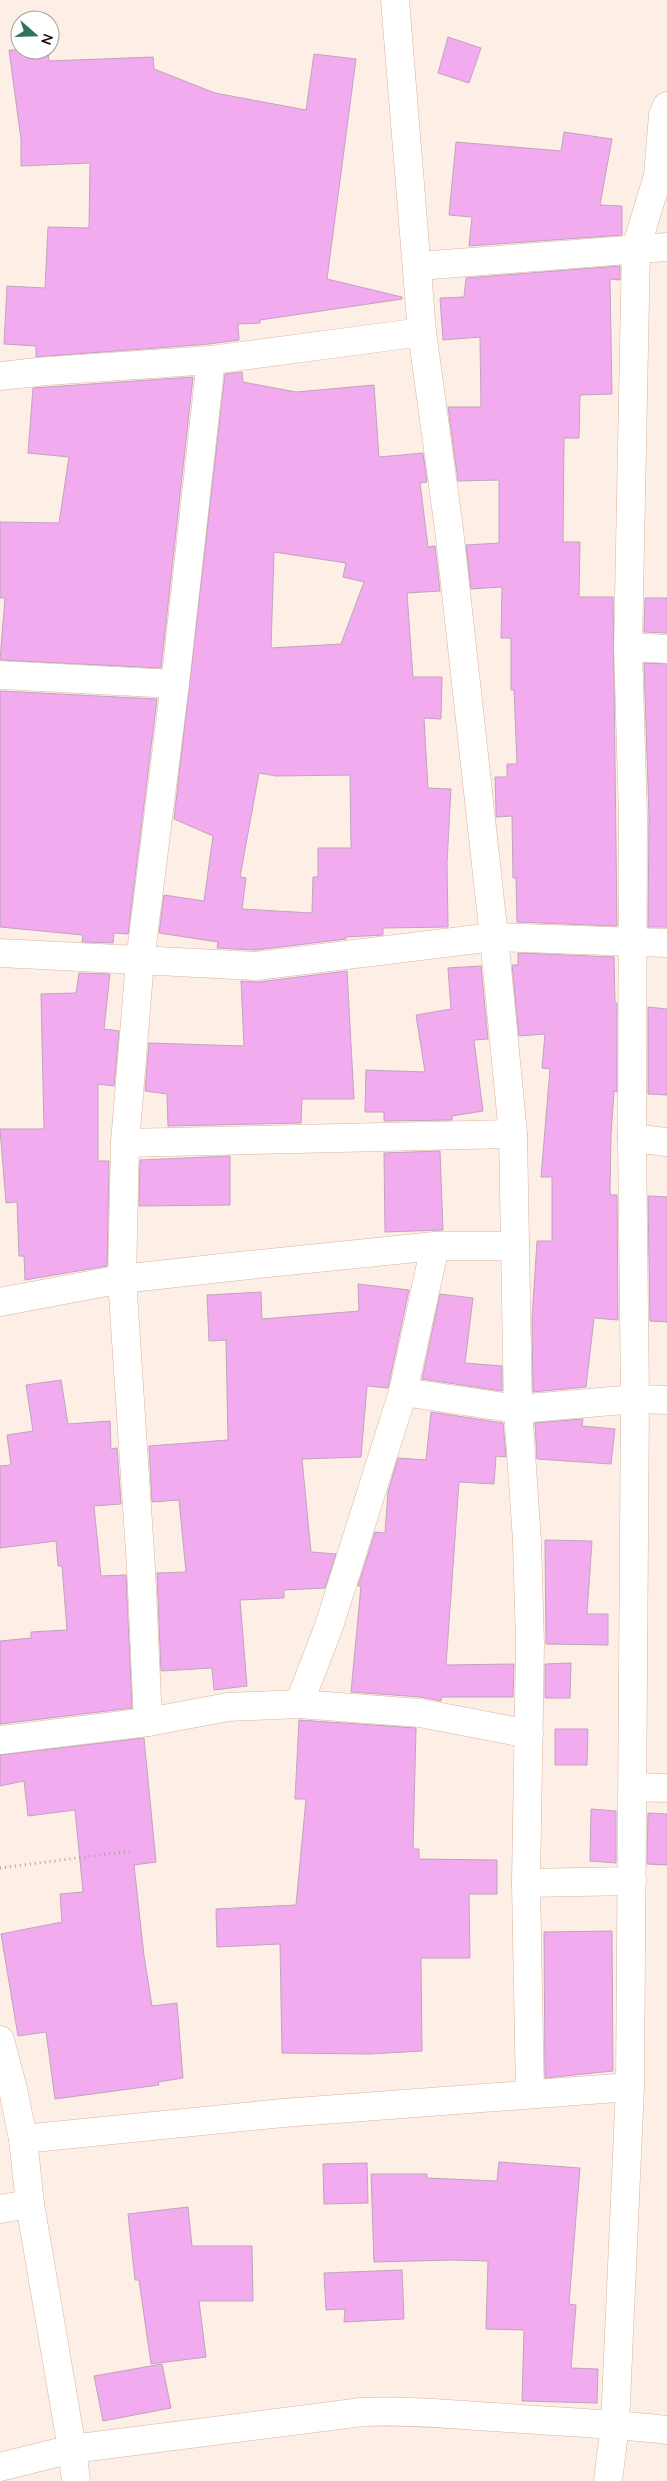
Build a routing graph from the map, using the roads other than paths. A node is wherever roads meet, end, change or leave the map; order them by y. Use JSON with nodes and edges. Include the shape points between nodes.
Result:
{"nodes":[{"id":1,"x":396,"y":0,"type":"edge"},
{"id":2,"x":667,"y":106,"type":"edge"},
{"id":3,"x":667,"y":247,"type":"edge"},
{"id":4,"x":636,"y":248,"type":"junction"},
{"id":5,"x":418,"y":266,"type":"junction"},
{"id":6,"x":422,"y":332,"type":"junction"},
{"id":7,"x":211,"y":360,"type":"junction"},
{"id":8,"x":0,"y":376,"type":"edge"},
{"id":9,"x":628,"y":647,"type":"junction"},
{"id":10,"x":667,"y":649,"type":"edge"},
{"id":11,"x":0,"y":675,"type":"edge"},
{"id":12,"x":175,"y":684,"type":"junction"},
{"id":13,"x":494,"y":937,"type":"junction"},
{"id":14,"x":631,"y":942,"type":"junction"},
{"id":15,"x":667,"y":943,"type":"edge"},
{"id":16,"x":0,"y":953,"type":"edge"},
{"id":17,"x":140,"y":961,"type":"junction"},
{"id":18,"x":513,"y":1134,"type":"junction"},
{"id":19,"x":632,"y":1138,"type":"junction"},
{"id":20,"x":667,"y":1142,"type":"edge"},
{"id":21,"x":125,"y":1143,"type":"junction"},
{"id":22,"x":435,"y":1246,"type":"junction"},
{"id":23,"x":515,"y":1246,"type":"junction"},
{"id":24,"x":122,"y":1279,"type":"junction"},
{"id":25,"x":0,"y":1302,"type":"edge"},
{"id":26,"x":402,"y":1392,"type":"junction"},
{"id":27,"x":635,"y":1399,"type":"junction"},
{"id":28,"x":667,"y":1400,"type":"edge"},
{"id":29,"x":518,"y":1409,"type":"junction"},
{"id":30,"x":299,"y":1704,"type":"junction"},
{"id":31,"x":148,"y":1722,"type":"junction"},
{"id":32,"x":529,"y":1734,"type":"junction"},
{"id":33,"x":0,"y":1740,"type":"edge"},
{"id":34,"x":633,"y":1787,"type":"junction"},
{"id":35,"x":667,"y":1788,"type":"edge"},
{"id":36,"x":632,"y":1882,"type":"junction"},
{"id":37,"x":526,"y":1883,"type":"junction"},
{"id":38,"x":0,"y":2040,"type":"edge"},
{"id":39,"x":630,"y":2087,"type":"junction"},
{"id":40,"x":530,"y":2094,"type":"junction"},
{"id":41,"x":23,"y":2139,"type":"junction"},
{"id":42,"x":30,"y":2204,"type":"junction"},
{"id":43,"x":0,"y":2209,"type":"edge"},
{"id":44,"x":615,"y":2424,"type":"junction"},
{"id":45,"x":667,"y":2430,"type":"edge"},
{"id":46,"x":72,"y":2449,"type":"junction"},
{"id":47,"x":0,"y":2467,"type":"edge"},
{"id":48,"x":76,"y":2481,"type":"edge"},
{"id":49,"x":608,"y":2481,"type":"edge"}],
"edges":[{"from":1,"to":5,"type":"street"},
{"from":2,"to":4,"type":"street","via":[[663,115],[658,176]]},
{"from":3,"to":4,"type":"street"},
{"from":4,"to":5,"type":"street"},
{"from":4,"to":9,"type":"street"},
{"from":5,"to":6,"type":"street"},
{"from":6,"to":7,"type":"street"},
{"from":6,"to":13,"type":"street","via":[[449,529]]},
{"from":7,"to":8,"type":"street"},
{"from":7,"to":12,"type":"street"},
{"from":9,"to":10,"type":"street"},
{"from":9,"to":14,"type":"street","via":[[633,817]]},
{"from":11,"to":12,"type":"street"},
{"from":12,"to":17,"type":"street"},
{"from":13,"to":14,"type":"street"},
{"from":13,"to":17,"type":"street","via":[[256,966]]},
{"from":13,"to":18,"type":"street"},
{"from":14,"to":15,"type":"street"},
{"from":14,"to":19,"type":"street"},
{"from":16,"to":17,"type":"street"},
{"from":17,"to":21,"type":"street"},
{"from":18,"to":21,"type":"street"},
{"from":18,"to":23,"type":"street"},
{"from":19,"to":20,"type":"street"},
{"from":19,"to":27,"type":"street"},
{"from":21,"to":24,"type":"street"},
{"from":22,"to":23,"type":"street"},
{"from":22,"to":24,"type":"street"},
{"from":22,"to":26,"type":"street"},
{"from":23,"to":29,"type":"street"},
{"from":24,"to":25,"type":"street"},
{"from":24,"to":31,"type":"street"},
{"from":26,"to":29,"type":"street"},
{"from":26,"to":30,"type":"street","via":[[329,1626]]},
{"from":27,"to":28,"type":"street"},
{"from":27,"to":29,"type":"street"},
{"from":27,"to":34,"type":"street"},
{"from":29,"to":32,"type":"street","via":[[527,1541]]},
{"from":30,"to":31,"type":"street","via":[[228,1707]]},
{"from":30,"to":32,"type":"street","via":[[420,1713]]},
{"from":31,"to":33,"type":"street"},
{"from":32,"to":37,"type":"street"},
{"from":34,"to":35,"type":"street"},
{"from":34,"to":36,"type":"street"},
{"from":36,"to":37,"type":"street"},
{"from":36,"to":39,"type":"street"},
{"from":37,"to":40,"type":"street"},
{"from":38,"to":41,"type":"street"},
{"from":39,"to":40,"type":"street"},
{"from":39,"to":44,"type":"street"},
{"from":40,"to":41,"type":"street","via":[[283,2113]]},
{"from":41,"to":42,"type":"street"},
{"from":42,"to":43,"type":"street"},
{"from":42,"to":46,"type":"street"},
{"from":44,"to":45,"type":"street"},
{"from":44,"to":46,"type":"street","via":[[371,2412]]},
{"from":44,"to":49,"type":"street"},
{"from":46,"to":47,"type":"street"},
{"from":46,"to":48,"type":"street"}]}
